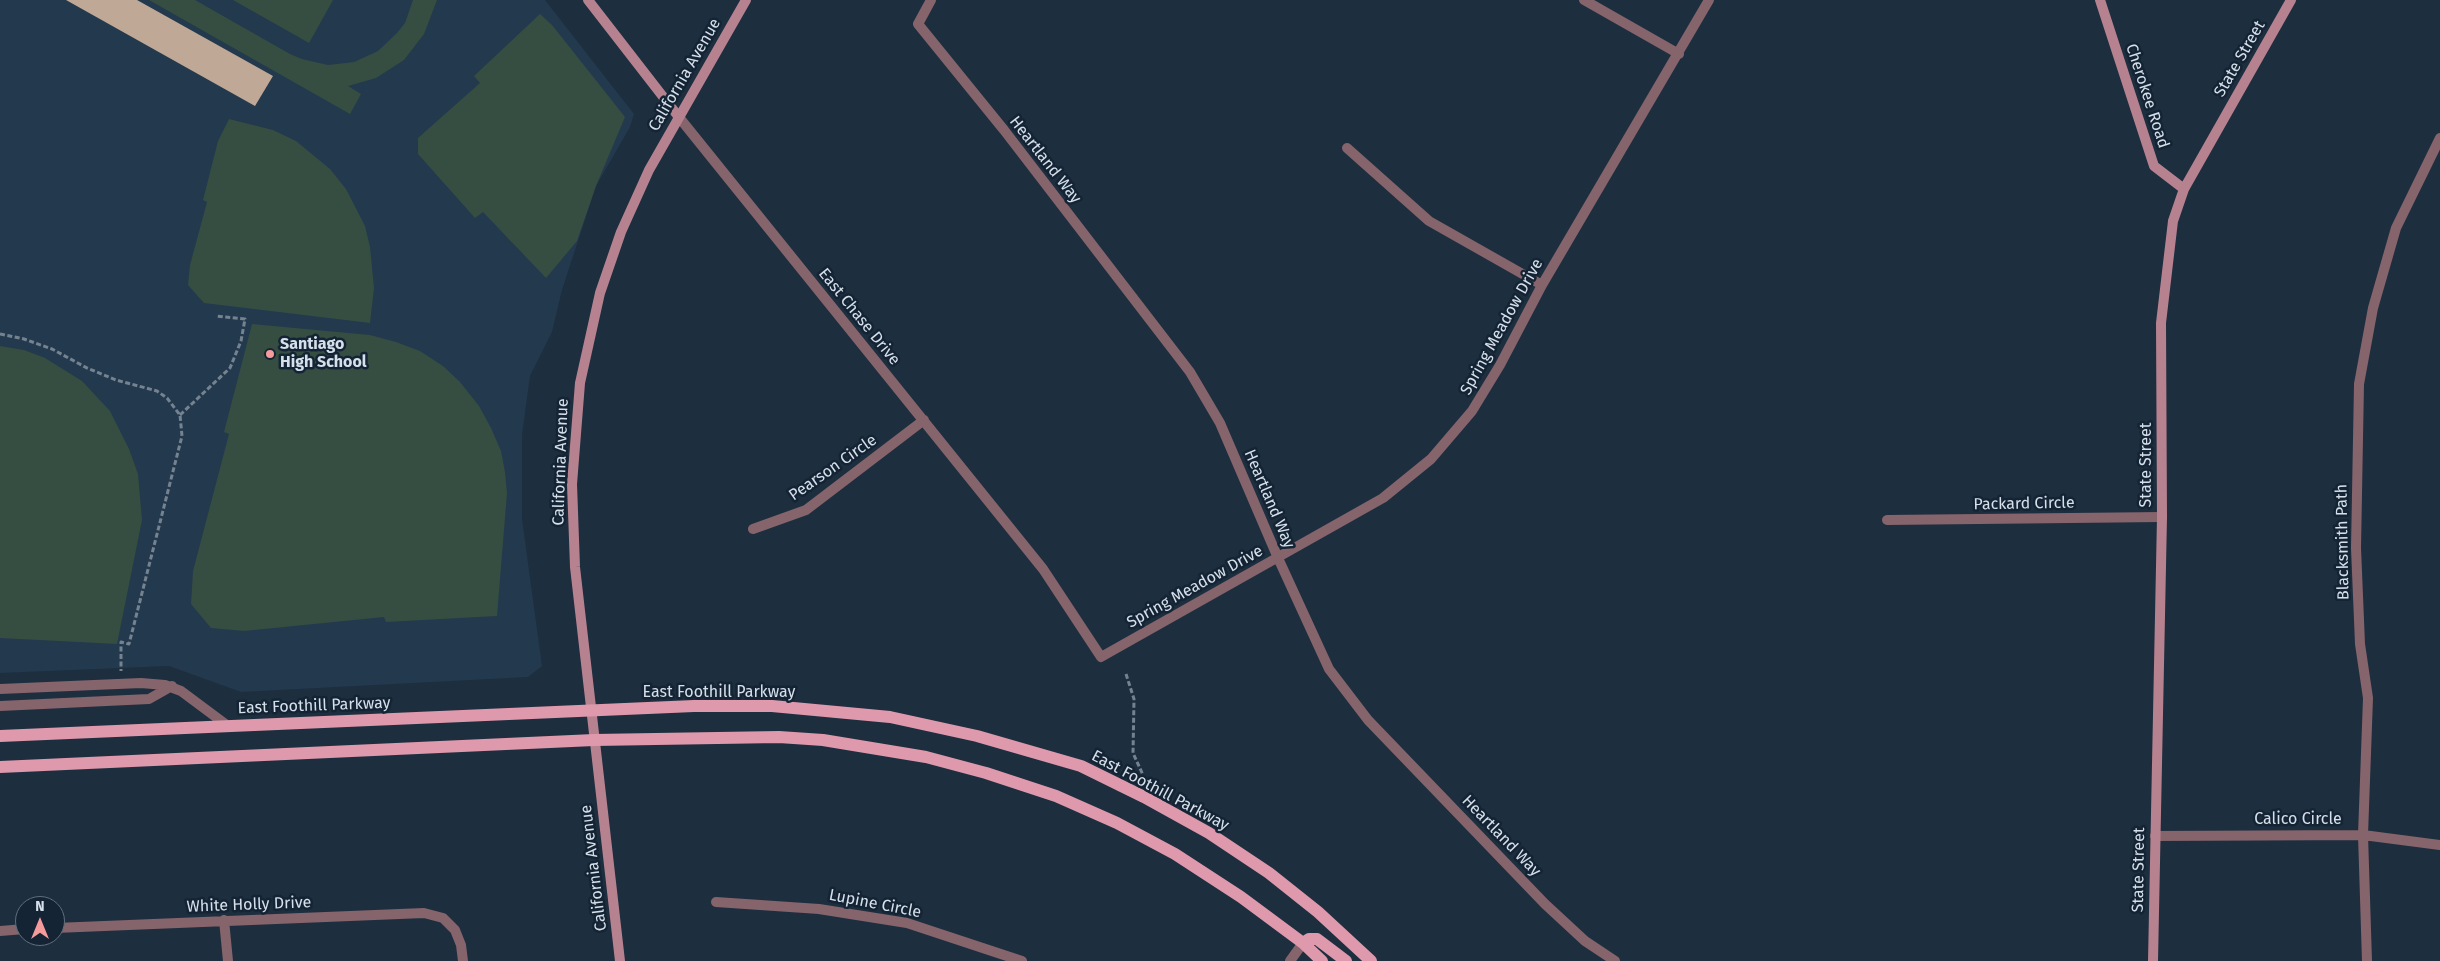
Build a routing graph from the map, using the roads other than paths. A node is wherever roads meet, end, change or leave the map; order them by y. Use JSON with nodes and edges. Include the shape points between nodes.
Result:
{"nodes":[{"id":1,"x":588,"y":0,"type":"edge"},
{"id":2,"x":746,"y":0,"type":"edge"},
{"id":3,"x":931,"y":0,"type":"edge"},
{"id":4,"x":1584,"y":0,"type":"edge"},
{"id":5,"x":1709,"y":0,"type":"edge"},
{"id":6,"x":2100,"y":0,"type":"edge"},
{"id":7,"x":2290,"y":0,"type":"edge"},
{"id":8,"x":1678,"y":54,"type":"junction"},
{"id":9,"x":678,"y":116,"type":"junction"},
{"id":10,"x":2440,"y":138,"type":"edge"},
{"id":11,"x":1347,"y":148,"type":"dead end"},
{"id":12,"x":2184,"y":188,"type":"junction"},
{"id":13,"x":1542,"y":285,"type":"junction"},
{"id":14,"x":924,"y":420,"type":"junction"},
{"id":15,"x":2162,"y":517,"type":"junction"},
{"id":16,"x":1887,"y":520,"type":"dead end"},
{"id":17,"x":753,"y":529,"type":"dead end"},
{"id":18,"x":1278,"y":558,"type":"junction"},
{"id":19,"x":1101,"y":657,"type":"joint"},
{"id":20,"x":172,"y":686,"type":"junction"},
{"id":21,"x":0,"y":689,"type":"edge"},
{"id":22,"x":0,"y":706,"type":"edge"},
{"id":23,"x":590,"y":711,"type":"junction"},
{"id":24,"x":228,"y":726,"type":"junction"},
{"id":25,"x":0,"y":736,"type":"edge"},
{"id":26,"x":594,"y":740,"type":"junction"},
{"id":27,"x":0,"y":768,"type":"edge"},
{"id":28,"x":2363,"y":835,"type":"junction"},
{"id":29,"x":2155,"y":836,"type":"junction"},
{"id":30,"x":2440,"y":845,"type":"edge"},
{"id":31,"x":716,"y":902,"type":"dead end"},
{"id":32,"x":224,"y":920,"type":"junction"},
{"id":33,"x":65,"y":928,"type":"edge"},
{"id":34,"x":15,"y":930,"type":"edge"},
{"id":35,"x":0,"y":931,"type":"edge"},
{"id":36,"x":1303,"y":943,"type":"junction"},
{"id":37,"x":228,"y":961,"type":"edge"},
{"id":38,"x":463,"y":961,"type":"edge"},
{"id":39,"x":620,"y":961,"type":"edge"},
{"id":40,"x":1022,"y":961,"type":"edge"},
{"id":41,"x":1290,"y":961,"type":"edge"},
{"id":42,"x":1322,"y":961,"type":"edge"},
{"id":43,"x":1346,"y":961,"type":"edge"},
{"id":44,"x":1371,"y":961,"type":"edge"},
{"id":45,"x":1615,"y":961,"type":"edge"},
{"id":46,"x":2153,"y":961,"type":"edge"},
{"id":47,"x":2367,"y":961,"type":"edge"}],
"edges":[{"from":1,"to":9,"type":"street","name":"East Chase Drive"},
{"from":2,"to":9,"type":"street","name":"California Avenue"},
{"from":3,"to":18,"type":"street","name":"Heartland Way","via":[[918,24],[1190,372],[1220,423]]},
{"from":4,"to":8,"type":"street"},
{"from":5,"to":8,"type":"street","name":"Spring Meadow Drive"},
{"from":6,"to":12,"type":"street","name":"Cherokee Road","via":[[2154,166]]},
{"from":7,"to":12,"type":"street","name":"State Street"},
{"from":8,"to":13,"type":"street","name":"Spring Meadow Drive"},
{"from":9,"to":14,"type":"street","name":"East Chase Drive"},
{"from":9,"to":23,"type":"street","name":"California Avenue","via":[[621,232],[598,302],[580,383],[572,507]]},
{"from":10,"to":28,"type":"street","name":"Blacksmith Path","via":[[2396,228],[2373,308],[2359,384],[2356,548],[2360,644],[2368,698]]},
{"from":11,"to":13,"type":"street","via":[[1429,221]]},
{"from":12,"to":15,"type":"street","name":"State Street","via":[[2173,221],[2161,323]]},
{"from":13,"to":18,"type":"street","name":"Spring Meadow Drive","via":[[1472,411],[1431,459],[1383,498]]},
{"from":14,"to":17,"type":"street","name":"Pearson Circle","via":[[806,510]]},
{"from":14,"to":19,"type":"street","name":"East Chase Drive","via":[[1043,569]]},
{"from":15,"to":16,"type":"street","name":"Packard Circle"},
{"from":15,"to":29,"type":"street","name":"State Street"},
{"from":18,"to":19,"type":"street","name":"Spring Meadow Drive"},
{"from":18,"to":45,"type":"street","name":"Heartland Way","via":[[1329,669],[1368,720],[1545,904],[1585,941]]},
{"from":20,"to":21,"type":"street","via":[[141,683]]},
{"from":20,"to":22,"type":"street","via":[[149,699]]},
{"from":20,"to":24,"type":"street"},
{"from":23,"to":24,"type":"main road","name":"East Foothill Parkway"},
{"from":23,"to":26,"type":"street","name":"California Avenue"},
{"from":23,"to":44,"type":"main road","name":"East Foothill Parkway","via":[[772,706],[890,718],[977,736],[1081,766],[1209,833],[1269,873]]},
{"from":24,"to":25,"type":"main road","name":"East Foothill Parkway"},
{"from":26,"to":27,"type":"main road"},
{"from":26,"to":36,"type":"main road","via":[[770,737],[823,740],[926,757],[986,773],[1056,796],[1166,849],[1241,897]]},
{"from":26,"to":39,"type":"street","name":"California Avenue"},
{"from":28,"to":29,"type":"street","name":"Calico Circle"},
{"from":28,"to":30,"type":"street","name":"Calico Circle"},
{"from":28,"to":47,"type":"street","name":"Blacksmith Path"},
{"from":29,"to":46,"type":"street","name":"State Street"},
{"from":31,"to":40,"type":"street","name":"Lupine Circle","via":[[818,909],[908,923]]},
{"from":32,"to":33,"type":"street","name":"White Holly Drive"},
{"from":32,"to":37,"type":"street"},
{"from":32,"to":38,"type":"street","name":"White Holly Drive","via":[[424,913],[443,918],[455,930]]},
{"from":34,"to":35,"type":"street"},
{"from":36,"to":41,"type":"street"},
{"from":36,"to":42,"type":"main road"},
{"from":36,"to":43,"type":"main road","via":[[1317,939]]}]}
